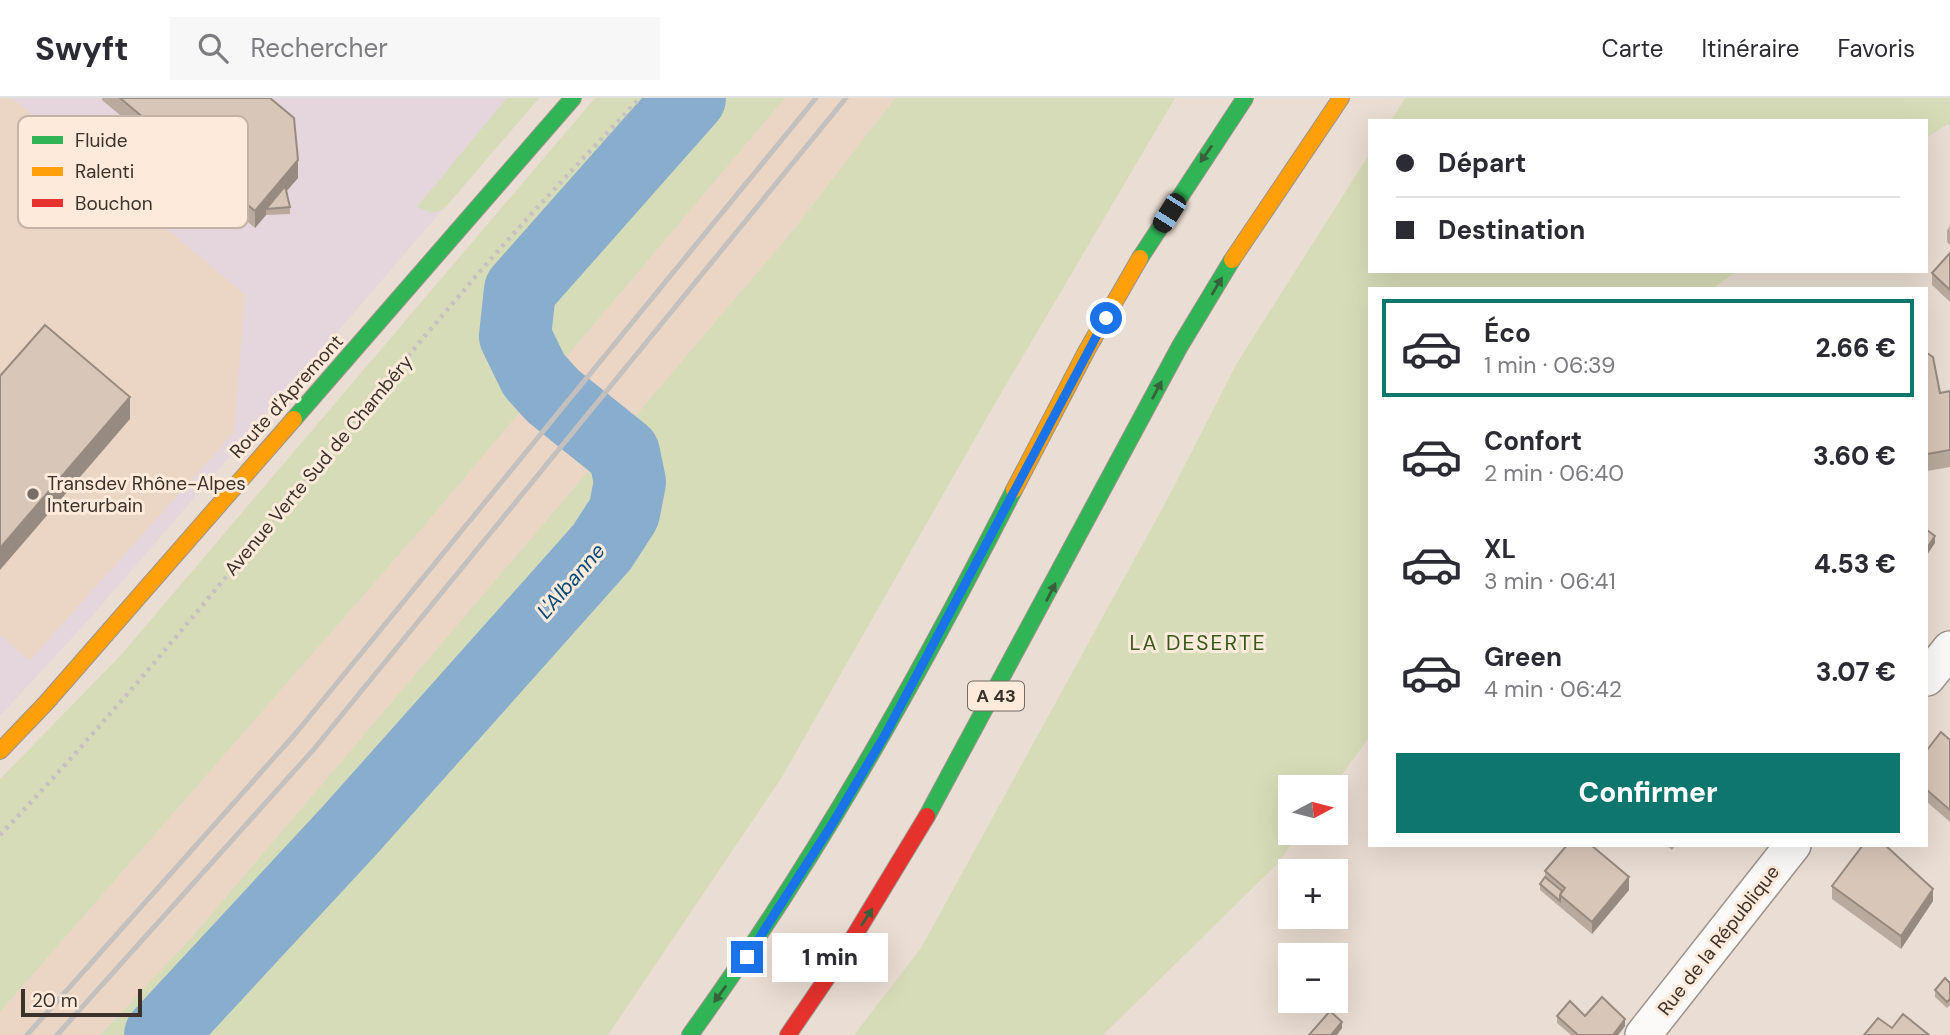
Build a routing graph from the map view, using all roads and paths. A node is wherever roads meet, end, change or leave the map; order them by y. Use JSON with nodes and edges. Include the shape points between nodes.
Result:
{"nodes":[{"id":1,"x":573,"y":98,"type":"edge"},
{"id":2,"x":640,"y":98,"type":"edge"},
{"id":3,"x":1245,"y":98,"type":"edge"},
{"id":4,"x":1341,"y":98,"type":"edge"},
{"id":5,"x":1950,"y":649,"type":"edge"},
{"id":6,"x":1928,"y":677,"type":"edge"},
{"id":7,"x":0,"y":751,"type":"edge"},
{"id":8,"x":0,"y":835,"type":"edge"},
{"id":9,"x":1791,"y":847,"type":"edge"},
{"id":10,"x":690,"y":1035,"type":"edge"},
{"id":11,"x":788,"y":1035,"type":"edge"},
{"id":12,"x":1643,"y":1035,"type":"edge"}],
"edges":[{"from":1,"to":7,"type":"main road","name":"Route d'Apremont"},
{"from":2,"to":8,"type":"path","name":"Avenue Verte Sud de Chambéry","via":[[465,288],[269,526]]},
{"from":3,"to":10,"type":"main road","one_way":true,"via":[[1117,296],[930,653],[831,826],[747,957]]},
{"from":11,"to":4,"type":"main road","number":"A 43","one_way":true,"via":[[894,876],[963,757],[1181,344],[1254,225]]},
{"from":5,"to":6,"type":"street"},
{"from":9,"to":12,"type":"street","name":"Rue de la République"}]}
